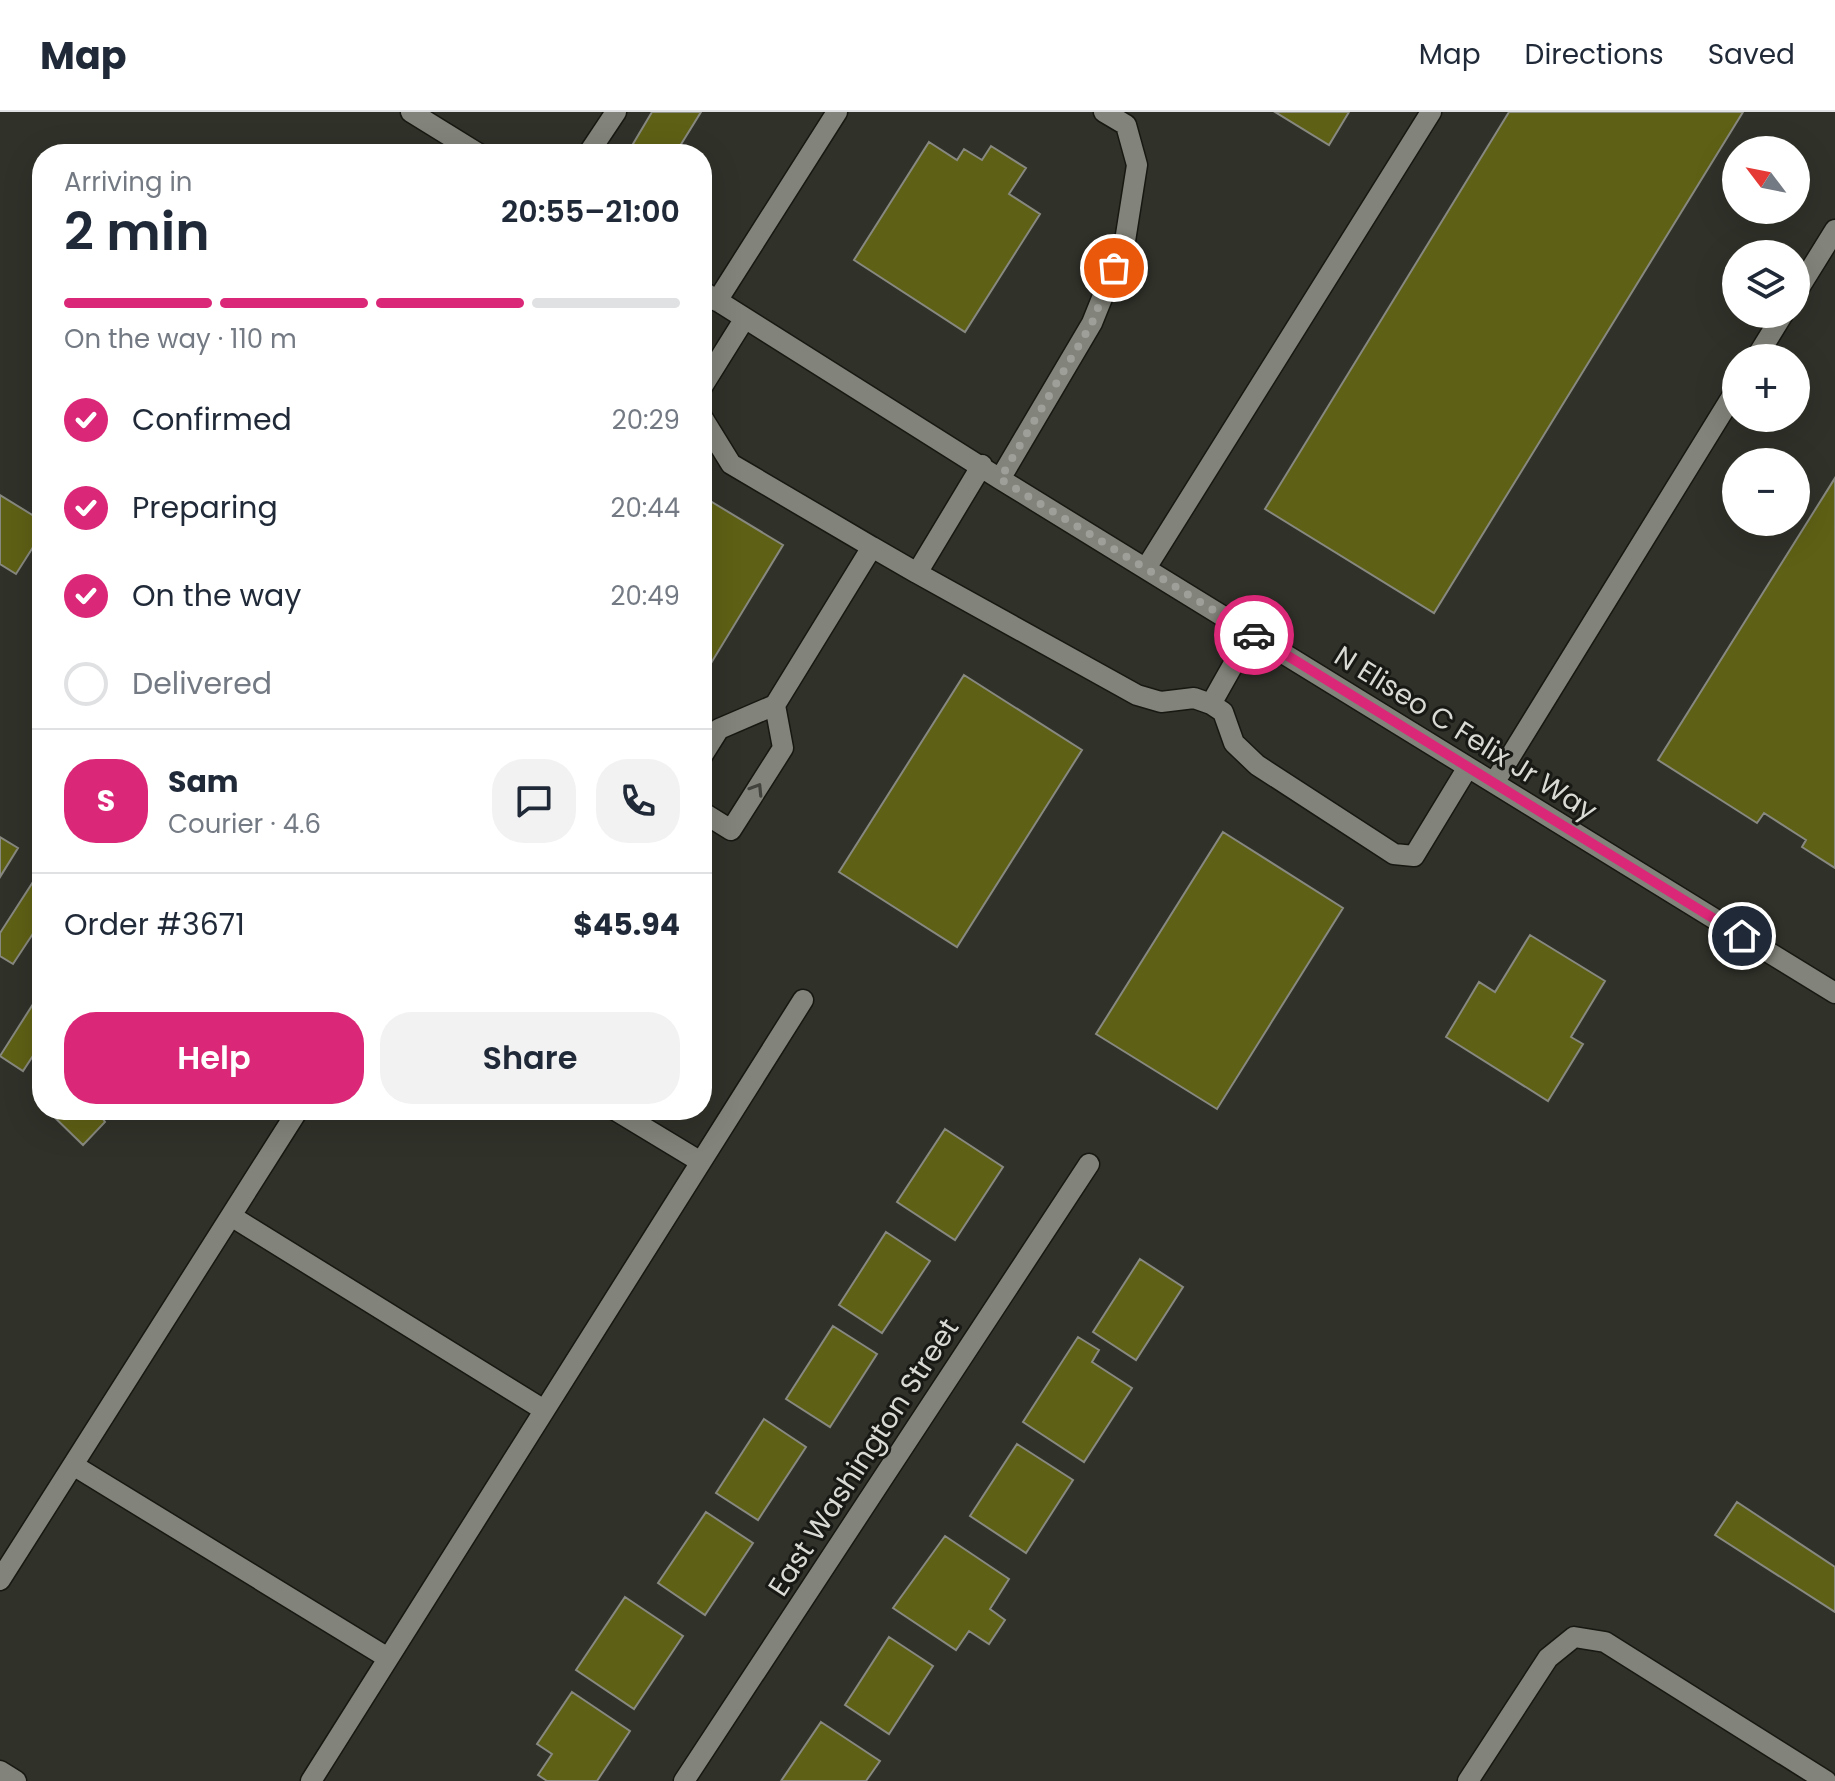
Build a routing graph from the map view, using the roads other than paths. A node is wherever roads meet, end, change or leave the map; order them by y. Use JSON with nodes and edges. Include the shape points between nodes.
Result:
{"nodes":[{"id":1,"x":411,"y":112,"type":"edge"},
{"id":2,"x":616,"y":112,"type":"edge"},
{"id":3,"x":837,"y":112,"type":"edge"},
{"id":4,"x":1104,"y":112,"type":"edge"},
{"id":5,"x":1431,"y":112,"type":"edge"},
{"id":6,"x":463,"y":144,"type":"edge"},
{"id":7,"x":595,"y":144,"type":"edge"},
{"id":8,"x":1835,"y":230,"type":"edge"},
{"id":9,"x":1810,"y":270,"type":"edge"},
{"id":10,"x":712,"y":293,"type":"edge"},
{"id":11,"x":712,"y":297,"type":"edge"},
{"id":12,"x":745,"y":318,"type":"junction"},
{"id":13,"x":712,"y":371,"type":"edge"},
{"id":14,"x":1722,"y":413,"type":"edge"},
{"id":15,"x":712,"y":433,"type":"edge"},
{"id":16,"x":982,"y":465,"type":"junction"},
{"id":17,"x":1000,"y":479,"type":"junction"},
{"id":18,"x":872,"y":547,"type":"junction"},
{"id":19,"x":1146,"y":568,"type":"junction"},
{"id":20,"x":917,"y":573,"type":"junction"},
{"id":21,"x":1251,"y":633,"type":"junction"},
{"id":22,"x":1211,"y":704,"type":"junction"},
{"id":23,"x":775,"y":705,"type":"junction"},
{"id":24,"x":712,"y":740,"type":"edge"},
{"id":25,"x":1468,"y":767,"type":"junction"},
{"id":26,"x":1494,"y":783,"type":"junction"},
{"id":27,"x":712,"y":818,"type":"edge"},
{"id":28,"x":1835,"y":993,"type":"edge"},
{"id":29,"x":803,"y":1000,"type":"dead end"},
{"id":30,"x":292,"y":1120,"type":"edge"},
{"id":31,"x":632,"y":1120,"type":"edge"},
{"id":32,"x":701,"y":1162,"type":"junction"},
{"id":33,"x":1089,"y":1164,"type":"dead end"},
{"id":34,"x":231,"y":1216,"type":"junction"},
{"id":35,"x":544,"y":1410,"type":"junction"},
{"id":36,"x":73,"y":1465,"type":"junction"},
{"id":37,"x":0,"y":1580,"type":"edge"},
{"id":38,"x":388,"y":1658,"type":"junction"},
{"id":39,"x":0,"y":1771,"type":"edge"},
{"id":40,"x":1793,"y":1772,"type":"edge"},
{"id":41,"x":16,"y":1781,"type":"edge"},
{"id":42,"x":311,"y":1781,"type":"edge"},
{"id":43,"x":684,"y":1781,"type":"edge"},
{"id":44,"x":1468,"y":1781,"type":"edge"},
{"id":45,"x":1826,"y":1781,"type":"edge"}],
"edges":[{"from":1,"to":6,"type":"street"},
{"from":2,"to":7,"type":"street"},
{"from":3,"to":10,"type":"street"},
{"from":4,"to":17,"type":"street","via":[[1126,125],[1137,165],[1125,241],[1092,323]]},
{"from":5,"to":19,"type":"street"},
{"from":8,"to":9,"type":"street"},
{"from":11,"to":12,"type":"street","name":"N Eliseo C Felix Jr Way"},
{"from":12,"to":13,"type":"street"},
{"from":12,"to":16,"type":"street","name":"N Eliseo C Felix Jr Way"},
{"from":14,"to":26,"type":"street"},
{"from":15,"to":18,"type":"street","via":[[731,464]]},
{"from":16,"to":17,"type":"street","name":"N Eliseo C Felix Jr Way"},
{"from":16,"to":20,"type":"street"},
{"from":17,"to":19,"type":"street","name":"N Eliseo C Felix Jr Way"},
{"from":18,"to":20,"type":"street"},
{"from":18,"to":23,"type":"street"},
{"from":19,"to":21,"type":"street","name":"N Eliseo C Felix Jr Way"},
{"from":20,"to":22,"type":"street","via":[[1137,695],[1161,702],[1194,698]]},
{"from":21,"to":22,"type":"street"},
{"from":21,"to":25,"type":"street","name":"N Eliseo C Felix Jr Way"},
{"from":22,"to":25,"type":"street","via":[[1223,712],[1234,743],[1257,765],[1394,854],[1414,856]]},
{"from":23,"to":24,"type":"street","via":[[719,729]]},
{"from":27,"to":23,"type":"street","one_way":true,"via":[[731,830],[783,748]]},
{"from":25,"to":26,"type":"street","name":"N Eliseo C Felix Jr Way"},
{"from":26,"to":28,"type":"street","name":"N Eliseo C Felix Jr Way"},
{"from":29,"to":32,"type":"street"},
{"from":30,"to":34,"type":"street"},
{"from":31,"to":32,"type":"street"},
{"from":32,"to":35,"type":"street"},
{"from":33,"to":43,"type":"street","name":"East Washington Street"},
{"from":34,"to":35,"type":"street"},
{"from":34,"to":36,"type":"street"},
{"from":35,"to":38,"type":"street"},
{"from":36,"to":37,"type":"street"},
{"from":36,"to":38,"type":"street"},
{"from":38,"to":42,"type":"street"},
{"from":39,"to":41,"type":"street"},
{"from":40,"to":44,"type":"street","via":[[1605,1642],[1574,1637],[1548,1658]]},
{"from":40,"to":45,"type":"street"}]}
